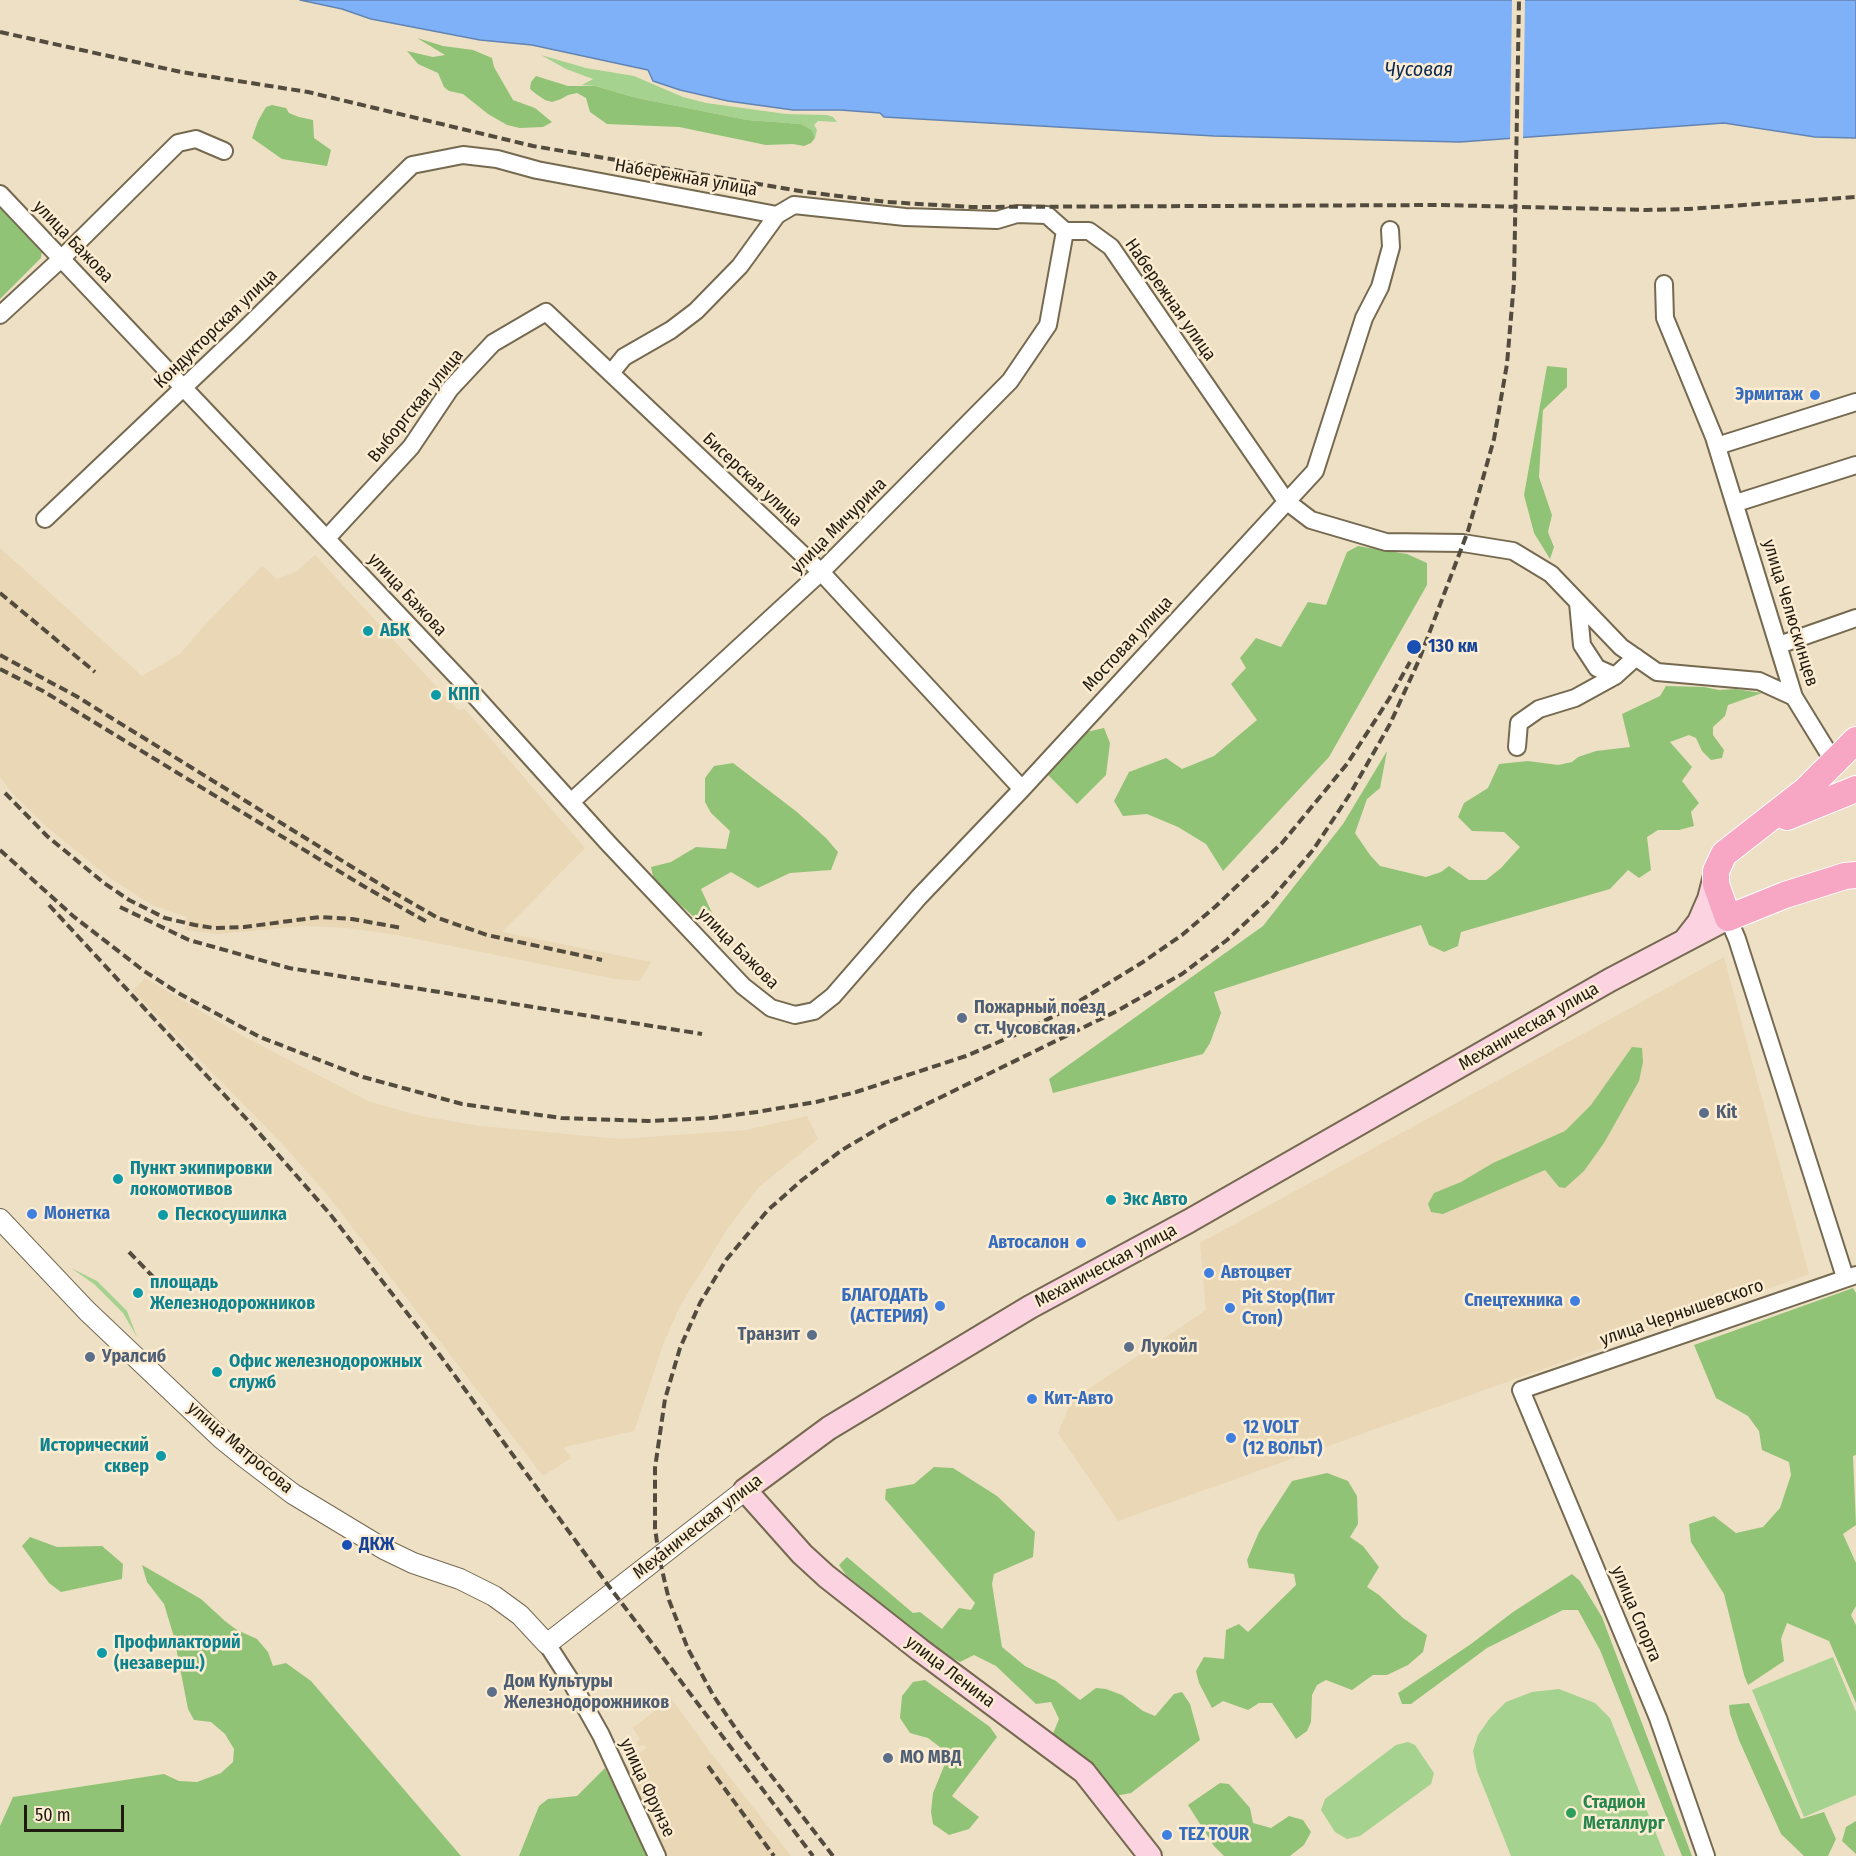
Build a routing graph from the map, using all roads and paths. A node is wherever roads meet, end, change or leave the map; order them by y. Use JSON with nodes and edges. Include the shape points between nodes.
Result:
{"nodes":[{"id":1,"x":224,"y":152,"type":"dead end"},
{"id":2,"x":412,"y":165,"type":"joint"},
{"id":3,"x":0,"y":194,"type":"edge"},
{"id":4,"x":777,"y":214,"type":"junction"},
{"id":5,"x":1390,"y":230,"type":"dead end"},
{"id":6,"x":1065,"y":231,"type":"junction"},
{"id":7,"x":62,"y":258,"type":"junction"},
{"id":8,"x":1664,"y":284,"type":"dead end"},
{"id":9,"x":546,"y":312,"type":"joint"},
{"id":10,"x":0,"y":315,"type":"edge"},
{"id":11,"x":611,"y":373,"type":"junction"},
{"id":12,"x":184,"y":387,"type":"junction"},
{"id":13,"x":1856,"y":402,"type":"edge"},
{"id":14,"x":1717,"y":446,"type":"junction"},
{"id":15,"x":1856,"y":465,"type":"edge"},
{"id":16,"x":1286,"y":501,"type":"junction"},
{"id":17,"x":1736,"y":503,"type":"junction"},
{"id":18,"x":45,"y":519,"type":"dead end"},
{"id":19,"x":327,"y":538,"type":"junction"},
{"id":20,"x":821,"y":572,"type":"junction"},
{"id":21,"x":1578,"y":603,"type":"junction"},
{"id":22,"x":1856,"y":618,"type":"edge"},
{"id":23,"x":1779,"y":645,"type":"junction"},
{"id":24,"x":1636,"y":657,"type":"junction"},
{"id":25,"x":1616,"y":675,"type":"junction"},
{"id":26,"x":1794,"y":697,"type":"junction"},
{"id":27,"x":1856,"y":740,"type":"edge"},
{"id":28,"x":1517,"y":747,"type":"dead end"},
{"id":29,"x":1834,"y":762,"type":"junction"},
{"id":30,"x":1022,"y":789,"type":"junction"},
{"id":31,"x":1856,"y":789,"type":"edge"},
{"id":32,"x":571,"y":802,"type":"junction"},
{"id":33,"x":1743,"y":838,"type":"junction"},
{"id":34,"x":1716,"y":871,"type":"junction"},
{"id":35,"x":1856,"y":875,"type":"edge"},
{"id":36,"x":1728,"y":918,"type":"junction"},
{"id":37,"x":1684,"y":942,"type":"junction"},
{"id":38,"x":790,"y":1014,"type":"joint"},
{"id":39,"x":0,"y":1219,"type":"edge"},
{"id":40,"x":1850,"y":1276,"type":"edge"},
{"id":41,"x":1521,"y":1390,"type":"joint"},
{"id":42,"x":745,"y":1490,"type":"junction"},
{"id":43,"x":547,"y":1644,"type":"junction"},
{"id":44,"x":657,"y":1856,"type":"edge"},
{"id":45,"x":1150,"y":1856,"type":"edge"},
{"id":46,"x":1706,"y":1856,"type":"edge"}],
"edges":[{"from":1,"to":7,"type":"street","via":[[196,139],[178,143]]},
{"from":2,"to":4,"type":"street","name":"Набережная улица","via":[[464,155],[497,159],[537,170]]},
{"from":2,"to":12,"type":"street","name":"Кондукторская улица"},
{"from":3,"to":7,"type":"street","name":"улица Бажова"},
{"from":4,"to":6,"type":"street","name":"Набережная улица","via":[[794,205],[905,217],[997,220],[1017,214],[1047,216]]},
{"from":4,"to":11,"type":"street","via":[[740,266],[696,311],[624,357]]},
{"from":5,"to":16,"type":"street","name":"Мостовая улица","via":[[1391,248],[1380,287],[1364,318],[1315,471]]},
{"from":6,"to":16,"type":"street","name":"Набережная улица","via":[[1089,231],[1111,247]]},
{"from":6,"to":20,"type":"street","name":"улица Мичурина","via":[[1048,325],[1010,381]]},
{"from":7,"to":10,"type":"street"},
{"from":7,"to":12,"type":"street","name":"улица Бажова"},
{"from":8,"to":14,"type":"street","name":"улица Челюскинцев","via":[[1665,318]]},
{"from":9,"to":11,"type":"street","name":"Бисерская улица"},
{"from":9,"to":19,"type":"street","name":"Выборгская улица","via":[[493,343],[450,389],[411,447]]},
{"from":11,"to":20,"type":"street","name":"Бисерская улица"},
{"from":12,"to":18,"type":"street","name":"Кондукторская улица"},
{"from":12,"to":19,"type":"street","name":"улица Бажова"},
{"from":13,"to":14,"type":"street"},
{"from":14,"to":17,"type":"street","name":"улица Челюскинцев"},
{"from":15,"to":17,"type":"street"},
{"from":16,"to":21,"type":"street","name":"Набережная улица","via":[[1311,520],[1386,542],[1463,543],[1513,551],[1551,574]]},
{"from":16,"to":30,"type":"street","name":"Мостовая улица"},
{"from":17,"to":23,"type":"street","name":"улица Челюскинцев"},
{"from":19,"to":32,"type":"street","name":"улица Бажова"},
{"from":20,"to":30,"type":"street","name":"Бисерская улица"},
{"from":20,"to":32,"type":"street","name":"улица Мичурина"},
{"from":21,"to":24,"type":"street","name":"Набережная улица"},
{"from":21,"to":25,"type":"street","via":[[1581,645],[1597,668]]},
{"from":22,"to":23,"type":"street"},
{"from":23,"to":26,"type":"street","name":"улица Челюскинцев"},
{"from":24,"to":25,"type":"street"},
{"from":24,"to":26,"type":"street","name":"Набережная улица","via":[[1657,672],[1759,681]]},
{"from":25,"to":28,"type":"street","via":[[1575,698],[1539,709],[1519,723]]},
{"from":26,"to":29,"type":"street","name":"улица Челюскинцев"},
{"from":27,"to":29,"type":"main road"},
{"from":29,"to":33,"type":"main road","via":[[1806,790]]},
{"from":30,"to":38,"type":"street","name":"Мостовая улица","via":[[919,897],[830,1000],[810,1012]]},
{"from":31,"to":33,"type":"main road"},
{"from":32,"to":38,"type":"street","name":"улица Бажова","via":[[743,986],[766,1005]]},
{"from":33,"to":34,"type":"main road","via":[[1724,854]]},
{"from":34,"to":36,"type":"main road","via":[[1716,884]]},
{"from":34,"to":37,"type":"main road","via":[[1710,899]]},
{"from":35,"to":36,"type":"main road","via":[[1785,895]]},
{"from":36,"to":37,"type":"main road","name":"Механическая улица"},
{"from":36,"to":40,"type":"street"},
{"from":37,"to":42,"type":"main road","name":"Механическая улица","via":[[1020,1313],[829,1428]]},
{"from":39,"to":43,"type":"street","name":"улица Матросова","via":[[87,1311],[259,1469],[384,1549],[494,1596],[520,1615]]},
{"from":40,"to":41,"type":"street","name":"улица Чернышевского"},
{"from":41,"to":46,"type":"street","name":"улица Спорта","via":[[1658,1718]]},
{"from":42,"to":43,"type":"street","name":"Механическая улица"},
{"from":42,"to":45,"type":"main road","name":"улица Ленина","via":[[826,1576],[1084,1772]]},
{"from":43,"to":44,"type":"street","name":"улица Фрунзе","via":[[601,1736]]}]}
